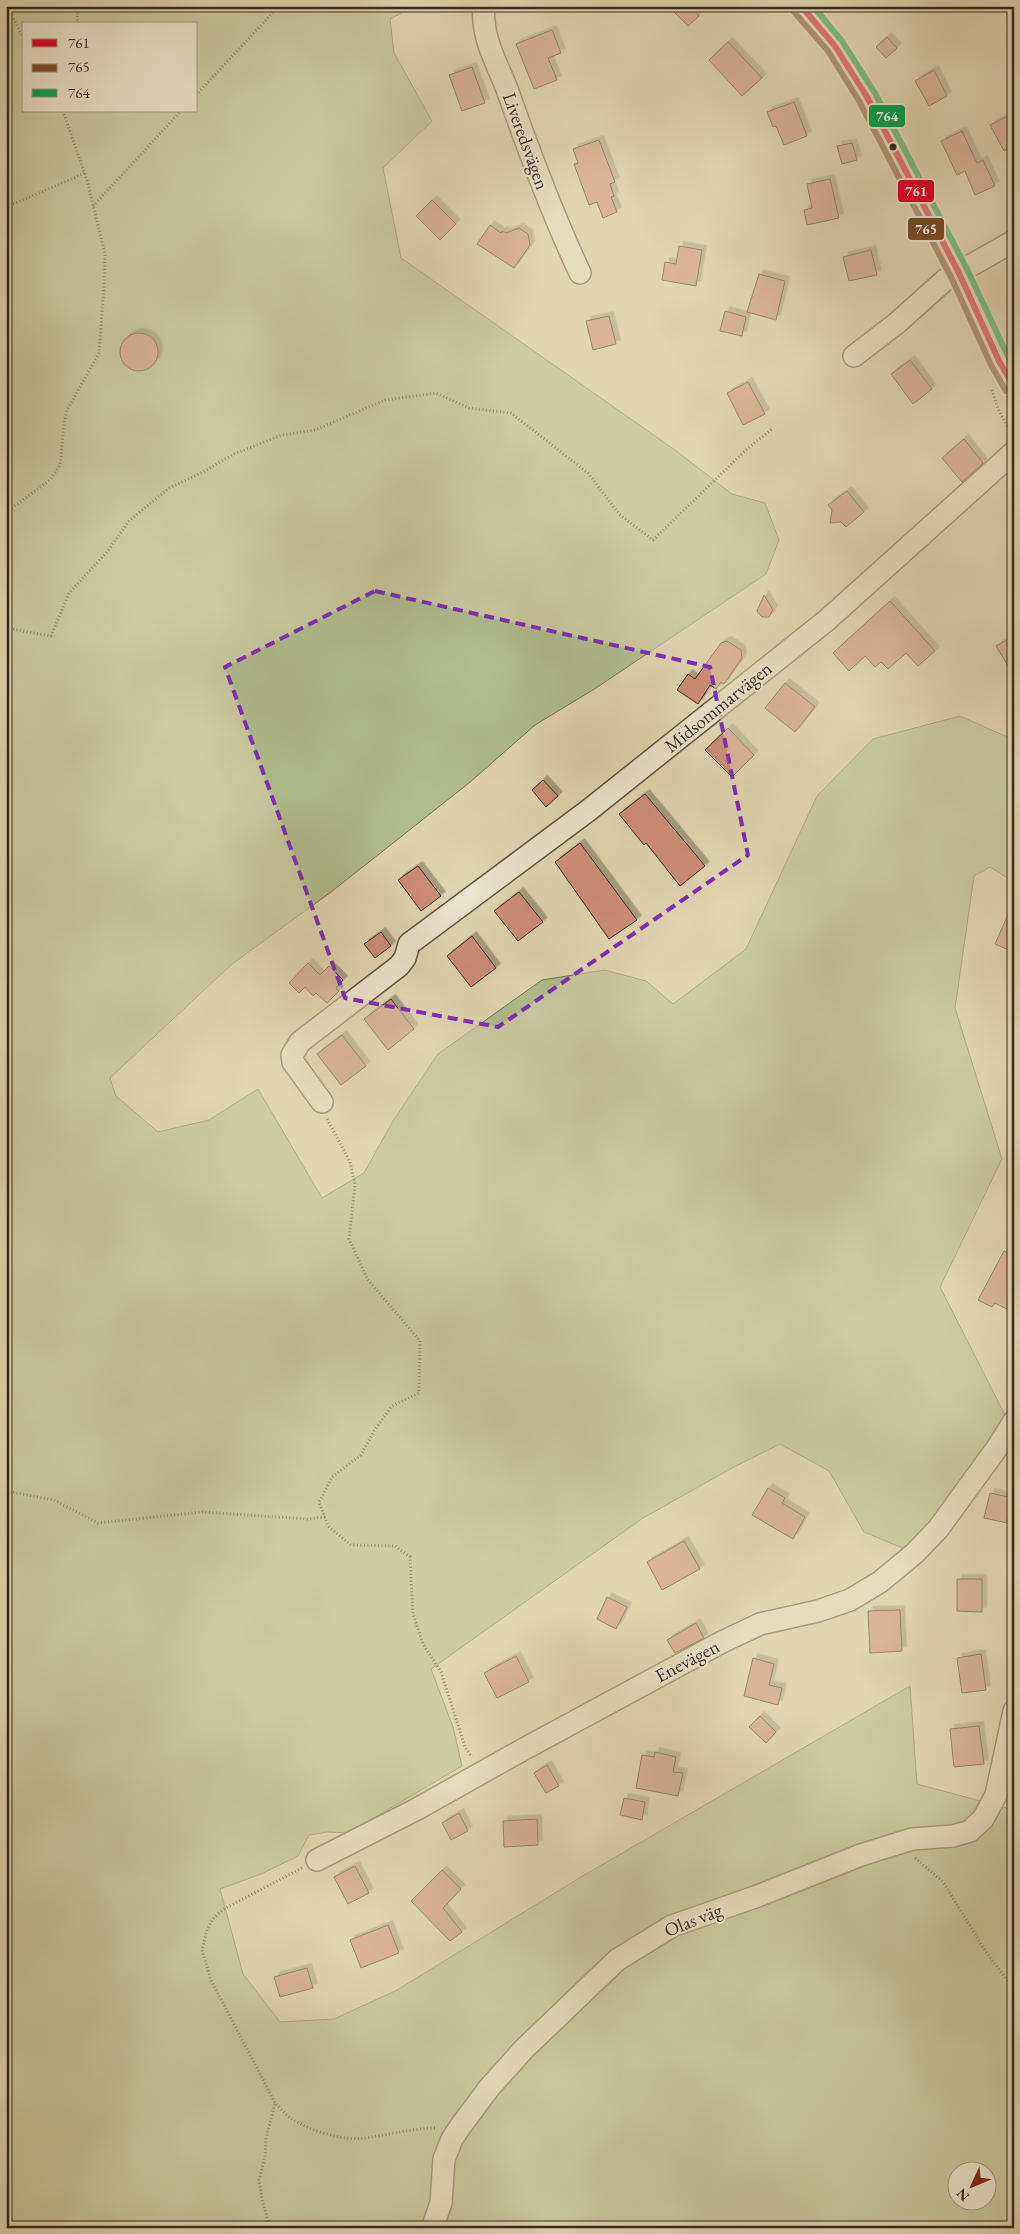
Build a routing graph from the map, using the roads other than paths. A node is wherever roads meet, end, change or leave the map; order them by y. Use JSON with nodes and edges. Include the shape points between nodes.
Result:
{"nodes":[{"id":1,"x":484,"y":6,"type":"edge"},
{"id":2,"x":801,"y":6,"type":"edge"},
{"id":3,"x":1014,"y":241,"type":"edge"},
{"id":4,"x":580,"y":273,"type":"dead end"},
{"id":5,"x":959,"y":273,"type":"junction"},
{"id":6,"x":854,"y":356,"type":"dead end"},
{"id":7,"x":1014,"y":387,"type":"edge"},
{"id":8,"x":1014,"y":452,"type":"edge"},
{"id":9,"x":322,"y":1102,"type":"road end"},
{"id":10,"x":1014,"y":1421,"type":"edge"},
{"id":11,"x":1014,"y":1711,"type":"edge"},
{"id":12,"x":317,"y":1860,"type":"road end"},
{"id":13,"x":432,"y":2228,"type":"edge"}],
"edges":[{"from":1,"to":4,"type":"street","name":"Liveredsvägen","via":[[482,21],[488,47]]},
{"from":2,"to":5,"type":"street","via":[[835,46],[867,98]]},
{"from":3,"to":5,"type":"street"},
{"from":5,"to":6,"type":"street","via":[[945,280]]},
{"from":5,"to":7,"type":"street"},
{"from":8,"to":9,"type":"street","name":"Midsommarvägen","via":[[827,620],[589,810],[409,944],[399,966],[300,1042],[292,1055],[297,1069]]},
{"from":10,"to":12,"type":"street","name":"Enevägen","via":[[938,1529],[880,1582],[850,1600],[760,1624],[722,1642],[410,1813]]},
{"from":11,"to":13,"type":"street","name":"Olas väg","via":[[996,1795],[983,1820],[970,1831],[953,1836],[912,1839],[886,1847],[672,1926],[618,1960],[524,2049],[460,2127],[444,2158],[441,2202]]}]}
